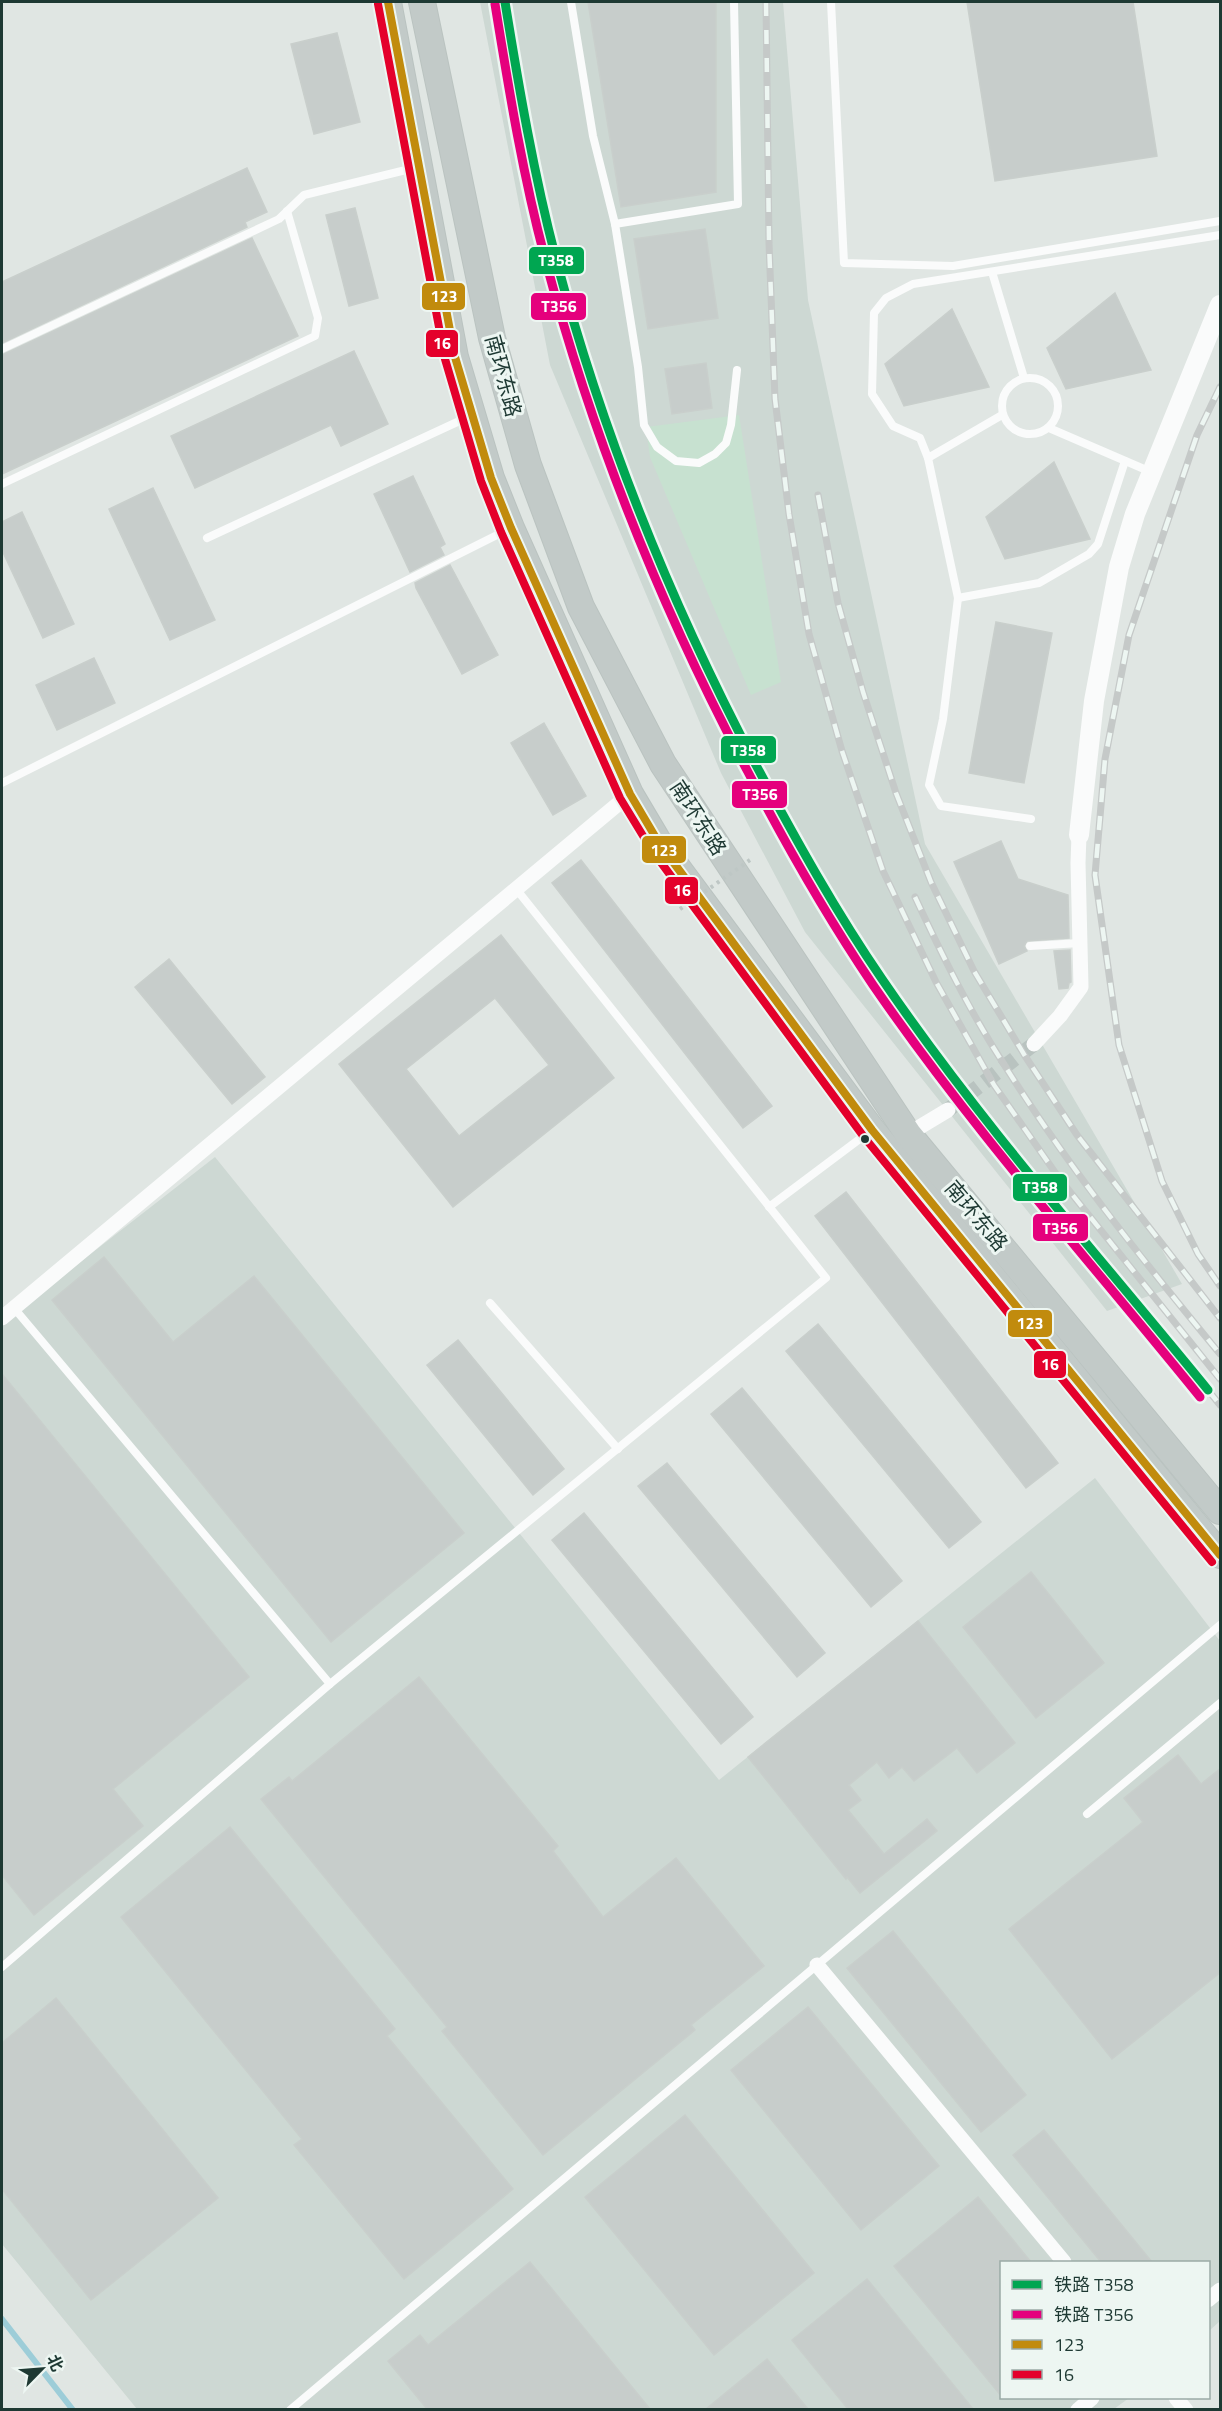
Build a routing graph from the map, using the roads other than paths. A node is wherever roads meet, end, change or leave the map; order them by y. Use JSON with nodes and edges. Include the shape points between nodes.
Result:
{"nodes":[{"id":1,"x":388,"y":2,"type":"edge"},
{"id":2,"x":422,"y":2,"type":"edge"},
{"id":3,"x":571,"y":2,"type":"edge"},
{"id":4,"x":734,"y":2,"type":"edge"},
{"id":5,"x":831,"y":2,"type":"edge"},
{"id":6,"x":419,"y":167,"type":"junction"},
{"id":7,"x":287,"y":211,"type":"junction"},
{"id":8,"x":1221,"y":221,"type":"edge"},
{"id":9,"x":615,"y":224,"type":"junction"},
{"id":10,"x":1221,"y":235,"type":"edge"},
{"id":11,"x":992,"y":272,"type":"junction"},
{"id":12,"x":1221,"y":305,"type":"edge"},
{"id":13,"x":2,"y":349,"type":"edge"},
{"id":14,"x":737,"y":370,"type":"dead end"},
{"id":15,"x":1024,"y":378,"type":"junction"},
{"id":16,"x":472,"y":415,"type":"junction"},
{"id":17,"x":1002,"y":415,"type":"junction"},
{"id":18,"x":1049,"y":428,"type":"junction"},
{"id":19,"x":928,"y":458,"type":"junction"},
{"id":20,"x":1125,"y":462,"type":"junction"},
{"id":21,"x":1152,"y":473,"type":"junction"},
{"id":22,"x":2,"y":483,"type":"edge"},
{"id":23,"x":511,"y":528,"type":"junction"},
{"id":24,"x":207,"y":538,"type":"dead end"},
{"id":25,"x":958,"y":598,"type":"junction"},
{"id":26,"x":2,"y":783,"type":"edge"},
{"id":27,"x":630,"y":794,"type":"junction"},
{"id":28,"x":1031,"y":819,"type":"dead end"},
{"id":29,"x":1079,"y":835,"type":"joint"},
{"id":30,"x":517,"y":890,"type":"junction"},
{"id":31,"x":1080,"y":943,"type":"junction"},
{"id":32,"x":1030,"y":946,"type":"dead end"},
{"id":33,"x":1034,"y":1044,"type":"tunnel mouth"},
{"id":34,"x":948,"y":1110,"type":"tunnel mouth"},
{"id":35,"x":872,"y":1130,"type":"junction"},
{"id":36,"x":908,"y":1134,"type":"junction"},
{"id":37,"x":769,"y":1207,"type":"junction"},
{"id":38,"x":490,"y":1303,"type":"dead end"},
{"id":39,"x":14,"y":1308,"type":"junction"},
{"id":40,"x":2,"y":1318,"type":"edge"},
{"id":41,"x":618,"y":1449,"type":"junction"},
{"id":42,"x":1221,"y":1511,"type":"edge"},
{"id":43,"x":1221,"y":1555,"type":"edge"},
{"id":44,"x":1221,"y":1625,"type":"edge"},
{"id":45,"x":330,"y":1684,"type":"junction"},
{"id":46,"x":1221,"y":1703,"type":"edge"},
{"id":47,"x":1087,"y":1814,"type":"dead end"},
{"id":48,"x":817,"y":1965,"type":"junction"},
{"id":49,"x":2,"y":1967,"type":"edge"},
{"id":50,"x":1063,"y":2261,"type":"edge"},
{"id":51,"x":1090,"y":2399,"type":"edge"},
{"id":52,"x":290,"y":2409,"type":"edge"},
{"id":53,"x":1078,"y":2409,"type":"edge"}],
"edges":[{"from":1,"to":6,"type":"highway","name":"南环东路"},
{"from":2,"to":36,"type":"highway","name":"南环东路","via":[[492,338],[528,465],[581,607],[663,764]]},
{"from":3,"to":9,"type":"lane","via":[[593,136]]},
{"from":4,"to":9,"type":"lane","via":[[738,204]]},
{"from":5,"to":8,"type":"lane","via":[[844,262],[953,266]]},
{"from":6,"to":7,"type":"lane","via":[[304,195]]},
{"from":6,"to":16,"type":"highway","name":"南环东路","via":[[455,357]]},
{"from":7,"to":13,"type":"lane","via":[[279,219]]},
{"from":7,"to":22,"type":"lane","via":[[318,318],[315,336]]},
{"from":9,"to":14,"type":"lane","via":[[644,424],[657,447],[676,461],[699,463],[715,454],[726,443],[731,424]]},
{"from":10,"to":11,"type":"lane"},
{"from":11,"to":15,"type":"lane"},
{"from":11,"to":19,"type":"lane","via":[[913,284],[886,298],[874,312],[872,394],[893,426],[920,438]]},
{"from":12,"to":21,"type":"street"},
{"from":15,"to":17,"type":"lane","via":[[1008,388],[1001,405]]},
{"from":15,"to":18,"type":"lane","via":[[1043,381],[1055,394],[1058,412]]},
{"from":16,"to":23,"type":"highway","name":"南环东路"},
{"from":16,"to":24,"type":"lane"},
{"from":17,"to":18,"type":"lane","via":[[1013,430],[1022,434]]},
{"from":17,"to":19,"type":"lane"},
{"from":18,"to":20,"type":"lane"},
{"from":19,"to":25,"type":"lane"},
{"from":20,"to":21,"type":"lane"},
{"from":20,"to":25,"type":"lane","via":[[1098,543],[1089,554],[1039,583]]},
{"from":21,"to":29,"type":"street","via":[[1119,567],[1094,701]]},
{"from":23,"to":26,"type":"lane"},
{"from":23,"to":27,"type":"highway","name":"南环东路"},
{"from":25,"to":28,"type":"lane","via":[[943,718],[928,785],[941,806]]},
{"from":27,"to":30,"type":"street"},
{"from":27,"to":35,"type":"highway","name":"南环东路","via":[[659,843]]},
{"from":29,"to":31,"type":"street"},
{"from":30,"to":37,"type":"lane"},
{"from":30,"to":39,"type":"street"},
{"from":31,"to":32,"type":"lane"},
{"from":31,"to":33,"type":"street","via":[[1081,987]]},
{"from":34,"to":36,"type":"street"},
{"from":35,"to":37,"type":"lane"},
{"from":35,"to":43,"type":"highway","name":"南环东路"},
{"from":36,"to":42,"type":"highway","name":"南环东路"},
{"from":37,"to":41,"type":"lane","via":[[826,1278]]},
{"from":38,"to":41,"type":"lane"},
{"from":39,"to":40,"type":"street"},
{"from":39,"to":45,"type":"lane"},
{"from":41,"to":45,"type":"lane"},
{"from":44,"to":48,"type":"lane"},
{"from":45,"to":49,"type":"lane"},
{"from":46,"to":47,"type":"lane"},
{"from":48,"to":50,"type":"street"},
{"from":48,"to":52,"type":"lane"},
{"from":51,"to":53,"type":"street"}]}
